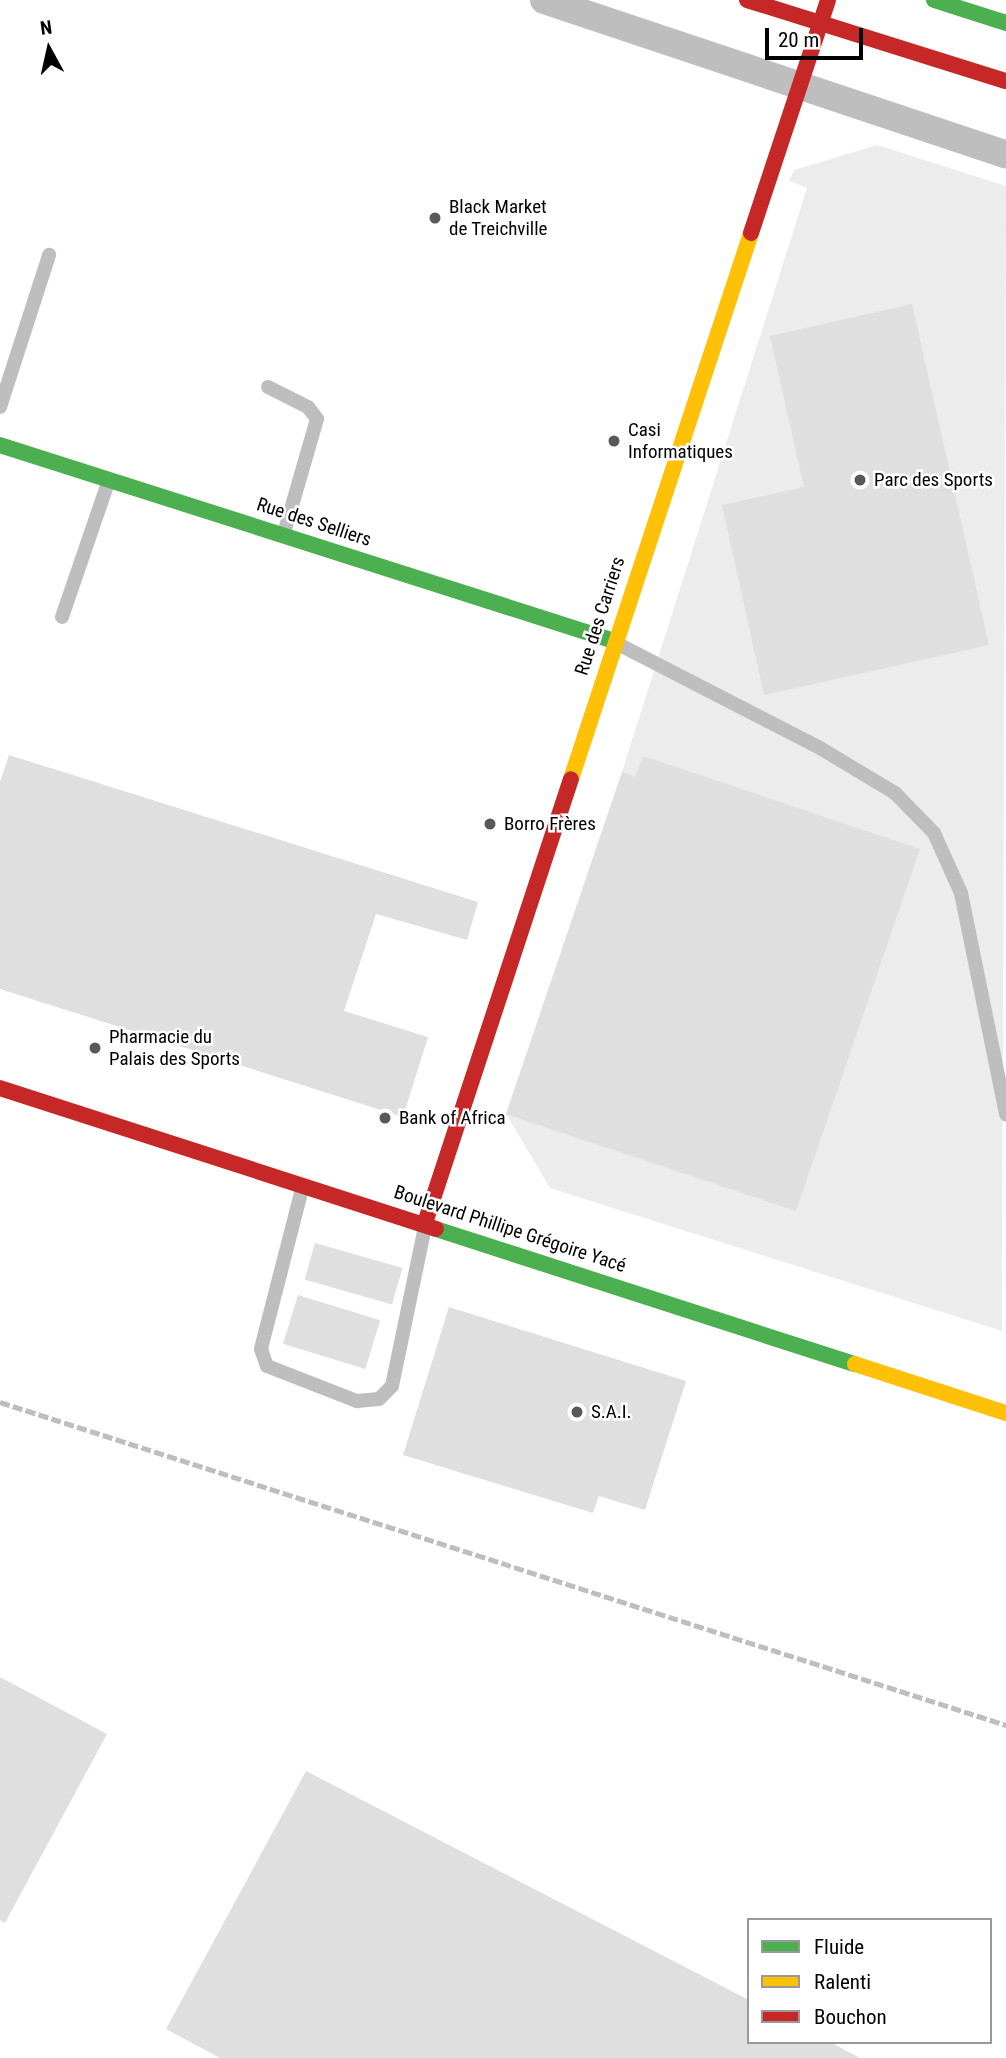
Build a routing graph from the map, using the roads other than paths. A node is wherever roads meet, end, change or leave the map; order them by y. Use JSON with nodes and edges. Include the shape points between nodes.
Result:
{"nodes":[{"id":1,"x":544,"y":0,"type":"edge"},
{"id":2,"x":747,"y":0,"type":"edge"},
{"id":3,"x":828,"y":0,"type":"edge"},
{"id":4,"x":934,"y":0,"type":"edge"},
{"id":5,"x":1006,"y":23,"type":"edge"},
{"id":6,"x":820,"y":24,"type":"junction"},
{"id":7,"x":1006,"y":81,"type":"edge"},
{"id":8,"x":799,"y":89,"type":"junction"},
{"id":9,"x":1006,"y":155,"type":"edge"},
{"id":10,"x":49,"y":255,"type":"dead end"},
{"id":11,"x":268,"y":387,"type":"dead end"},
{"id":12,"x":0,"y":407,"type":"edge"},
{"id":13,"x":0,"y":445,"type":"edge"},
{"id":14,"x":109,"y":481,"type":"junction"},
{"id":15,"x":284,"y":533,"type":"junction"},
{"id":16,"x":62,"y":617,"type":"dead end"},
{"id":17,"x":614,"y":641,"type":"junction"},
{"id":18,"x":0,"y":1088,"type":"edge"},
{"id":19,"x":1006,"y":1114,"type":"edge"},
{"id":20,"x":303,"y":1184,"type":"junction"},
{"id":21,"x":425,"y":1223,"type":"junction"},
{"id":22,"x":1006,"y":1413,"type":"edge"}],
"edges":[{"from":1,"to":8,"type":"street"},
{"from":2,"to":6,"type":"street"},
{"from":3,"to":6,"type":"street","name":"Rue des Carriers"},
{"from":4,"to":5,"type":"street"},
{"from":6,"to":7,"type":"street"},
{"from":6,"to":8,"type":"street","name":"Rue des Carriers"},
{"from":8,"to":9,"type":"street"},
{"from":8,"to":17,"type":"street","name":"Rue des Carriers"},
{"from":10,"to":12,"type":"lane"},
{"from":11,"to":15,"type":"lane","via":[[308,407],[317,419]]},
{"from":13,"to":14,"type":"street","name":"Rue des Selliers"},
{"from":14,"to":15,"type":"street","name":"Rue des Selliers"},
{"from":14,"to":16,"type":"lane"},
{"from":15,"to":17,"type":"street","name":"Rue des Selliers"},
{"from":17,"to":19,"type":"lane","via":[[820,748],[895,793],[934,833],[961,893]]},
{"from":17,"to":21,"type":"street","name":"Rue des Carriers"},
{"from":18,"to":20,"type":"street","name":"Boulevard Phillipe Grégoire Yacé"},
{"from":20,"to":21,"type":"street","name":"Boulevard Phillipe Grégoire Yacé"},
{"from":20,"to":21,"type":"lane","via":[[261,1349],[267,1366],[358,1401],[379,1399],[392,1386]]},
{"from":21,"to":22,"type":"street","name":"Boulevard Phillipe Grégoire Yacé"}]}
